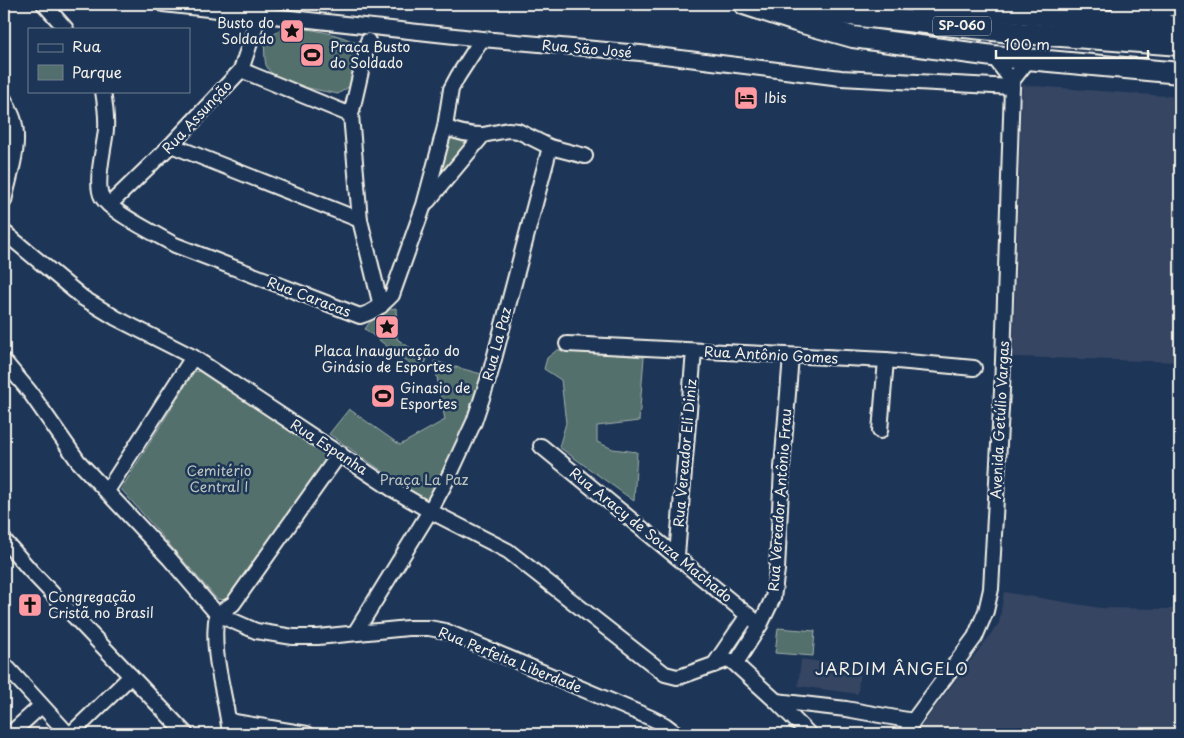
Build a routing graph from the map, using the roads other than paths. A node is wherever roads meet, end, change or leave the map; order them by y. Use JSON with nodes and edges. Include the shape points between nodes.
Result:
{"nodes":[{"id":1,"x":44,"y":4,"type":"edge"},
{"id":2,"x":163,"y":4,"type":"edge"},
{"id":3,"x":744,"y":4,"type":"edge"},
{"id":4,"x":918,"y":4,"type":"edge"},
{"id":5,"x":1174,"y":4,"type":"edge"},
{"id":6,"x":260,"y":13,"type":"junction"},
{"id":7,"x":1022,"y":14,"type":"junction"},
{"id":8,"x":65,"y":28,"type":"edge"},
{"id":9,"x":1180,"y":28,"type":"edge"},
{"id":10,"x":482,"y":39,"type":"junction"},
{"id":11,"x":368,"y":41,"type":"dead end"},
{"id":12,"x":1180,"y":45,"type":"edge"},
{"id":13,"x":993,"y":56,"type":"junction"},
{"id":14,"x":1029,"y":60,"type":"junction"},
{"id":15,"x":241,"y":70,"type":"junction"},
{"id":16,"x":1180,"y":73,"type":"edge"},
{"id":17,"x":1012,"y":84,"type":"junction"},
{"id":18,"x":103,"y":92,"type":"edge"},
{"id":19,"x":4,"y":100,"type":"edge"},
{"id":20,"x":351,"y":115,"type":"junction"},
{"id":21,"x":445,"y":127,"type":"junction"},
{"id":22,"x":483,"y":134,"type":"junction"},
{"id":23,"x":171,"y":145,"type":"junction"},
{"id":24,"x":550,"y":146,"type":"junction"},
{"id":25,"x":585,"y":156,"type":"dead end"},
{"id":26,"x":4,"y":201,"type":"edge"},
{"id":27,"x":424,"y":205,"type":"junction"},
{"id":28,"x":109,"y":206,"type":"junction"},
{"id":29,"x":360,"y":220,"type":"junction"},
{"id":30,"x":4,"y":232,"type":"edge"},
{"id":31,"x":382,"y":306,"type":"junction"},
{"id":32,"x":567,"y":344,"type":"dead end"},
{"id":33,"x":694,"y":351,"type":"junction"},
{"id":34,"x":193,"y":356,"type":"junction"},
{"id":35,"x":791,"y":356,"type":"junction"},
{"id":36,"x":886,"y":360,"type":"junction"},
{"id":37,"x":4,"y":361,"type":"edge"},
{"id":38,"x":974,"y":368,"type":"dead end"},
{"id":39,"x":880,"y":431,"type":"dead end"},
{"id":40,"x":541,"y":446,"type":"dead end"},
{"id":41,"x":340,"y":453,"type":"junction"},
{"id":42,"x":107,"y":491,"type":"junction"},
{"id":43,"x":430,"y":511,"type":"junction"},
{"id":44,"x":4,"y":540,"type":"edge"},
{"id":45,"x":677,"y":555,"type":"junction"},
{"id":46,"x":217,"y":614,"type":"junction"},
{"id":47,"x":748,"y":615,"type":"junction"},
{"id":48,"x":760,"y":625,"type":"junction"},
{"id":49,"x":355,"y":633,"type":"junction"},
{"id":50,"x":736,"y":663,"type":"junction"},
{"id":51,"x":4,"y":664,"type":"edge"},
{"id":52,"x":714,"y":665,"type":"junction"},
{"id":53,"x":131,"y":676,"type":"junction"},
{"id":54,"x":776,"y":701,"type":"junction"},
{"id":55,"x":41,"y":706,"type":"junction"},
{"id":56,"x":913,"y":721,"type":"junction"},
{"id":57,"x":229,"y":728,"type":"edge"},
{"id":58,"x":10,"y":734,"type":"edge"},
{"id":59,"x":70,"y":734,"type":"edge"},
{"id":60,"x":186,"y":734,"type":"edge"},
{"id":61,"x":307,"y":734,"type":"edge"},
{"id":62,"x":677,"y":734,"type":"edge"},
{"id":63,"x":809,"y":734,"type":"edge"},
{"id":64,"x":906,"y":734,"type":"edge"}],
"edges":[{"from":1,"to":8,"type":"street"},
{"from":2,"to":6,"type":"street","name":"Rua São José"},
{"from":3,"to":12,"type":"highway","number":"SP-060","via":[[1021,33]]},
{"from":3,"to":13,"type":"highway","via":[[853,38]]},
{"from":4,"to":7,"type":"highway","number":"SP-060"},
{"from":5,"to":7,"type":"highway","via":[[1139,12]]},
{"from":6,"to":10,"type":"street","name":"Rua São José"},
{"from":6,"to":15,"type":"street","name":"Rua Assunção"},
{"from":7,"to":9,"type":"highway","number":"SP-060"},
{"from":10,"to":17,"type":"street","name":"Rua São José","via":[[640,53],[841,78]]},
{"from":10,"to":21,"type":"street","via":[[451,89]]},
{"from":11,"to":20,"type":"street"},
{"from":13,"to":14,"type":"highway"},
{"from":13,"to":17,"type":"street"},
{"from":14,"to":16,"type":"highway"},
{"from":14,"to":17,"type":"street"},
{"from":15,"to":20,"type":"street"},
{"from":15,"to":23,"type":"street","name":"Rua Assunção"},
{"from":17,"to":56,"type":"street","name":"Avenida Getúlio Vargas","via":[[1002,390],[989,600],[974,637]]},
{"from":18,"to":28,"type":"street","via":[[106,128],[100,181],[101,196]]},
{"from":19,"to":26,"type":"street","via":[[16,133]]},
{"from":20,"to":29,"type":"street"},
{"from":21,"to":22,"type":"street","via":[[465,135]]},
{"from":21,"to":27,"type":"street"},
{"from":22,"to":24,"type":"street","via":[[508,130]]},
{"from":22,"to":27,"type":"street"},
{"from":23,"to":28,"type":"street","name":"Rua Assunção"},
{"from":23,"to":29,"type":"street"},
{"from":24,"to":25,"type":"street"},
{"from":24,"to":43,"type":"street","name":"Rua La Paz","via":[[480,406]]},
{"from":27,"to":31,"type":"street","via":[[392,295]]},
{"from":28,"to":31,"type":"street","name":"Rua Caracas","via":[[175,245],[360,316]]},
{"from":29,"to":31,"type":"street"},
{"from":30,"to":34,"type":"street","name":"Rua Espanha","via":[[83,298]]},
{"from":32,"to":33,"type":"street","name":"Rua Antônio Gomes"},
{"from":33,"to":35,"type":"street","name":"Rua Antônio Gomes"},
{"from":33,"to":45,"type":"street","name":"Rua Vereador Eli Diniz"},
{"from":34,"to":41,"type":"street","name":"Rua Espanha"},
{"from":34,"to":42,"type":"street"},
{"from":35,"to":36,"type":"street","name":"Rua Antônio Gomes"},
{"from":35,"to":48,"type":"street","name":"Rua Vereador Antônio Frau","via":[[778,570],[773,598]]},
{"from":36,"to":38,"type":"street","name":"Rua Antônio Gomes"},
{"from":36,"to":39,"type":"street"},
{"from":37,"to":42,"type":"street","via":[[78,461]]},
{"from":40,"to":45,"type":"street","name":"Rua Aracy de Souza Machado"},
{"from":41,"to":43,"type":"street","name":"Rua Espanha"},
{"from":41,"to":46,"type":"street","via":[[233,604]]},
{"from":42,"to":46,"type":"street"},
{"from":43,"to":49,"type":"street","name":"Rua La Paz"},
{"from":43,"to":52,"type":"street","name":"Rua Espanha","via":[[508,551],[665,674],[677,677]]},
{"from":44,"to":53,"type":"street"},
{"from":45,"to":47,"type":"street","name":"Rua Aracy de Souza Machado"},
{"from":46,"to":49,"type":"street","name":"Rua Perfeita Liberdade","via":[[256,631],[293,637]]},
{"from":46,"to":57,"type":"street","via":[[218,668]]},
{"from":47,"to":48,"type":"street","name":"Rua Aracy de Souza Machado"},
{"from":47,"to":52,"type":"street"},
{"from":48,"to":50,"type":"street","name":"Rua Vereador Antônio Frau"},
{"from":49,"to":62,"type":"street","name":"Rua Perfeita Liberdade","via":[[408,628],[445,631],[651,718]]},
{"from":50,"to":52,"type":"street","name":"Rua Espanha","via":[[727,660]]},
{"from":50,"to":54,"type":"street"},
{"from":51,"to":55,"type":"street"},
{"from":53,"to":59,"type":"street"},
{"from":53,"to":60,"type":"street"},
{"from":54,"to":56,"type":"street"},
{"from":54,"to":63,"type":"street"},
{"from":55,"to":58,"type":"street"},
{"from":55,"to":59,"type":"street"},
{"from":56,"to":64,"type":"street","name":"Avenida Getúlio Vargas"},
{"from":57,"to":61,"type":"street"}]}
